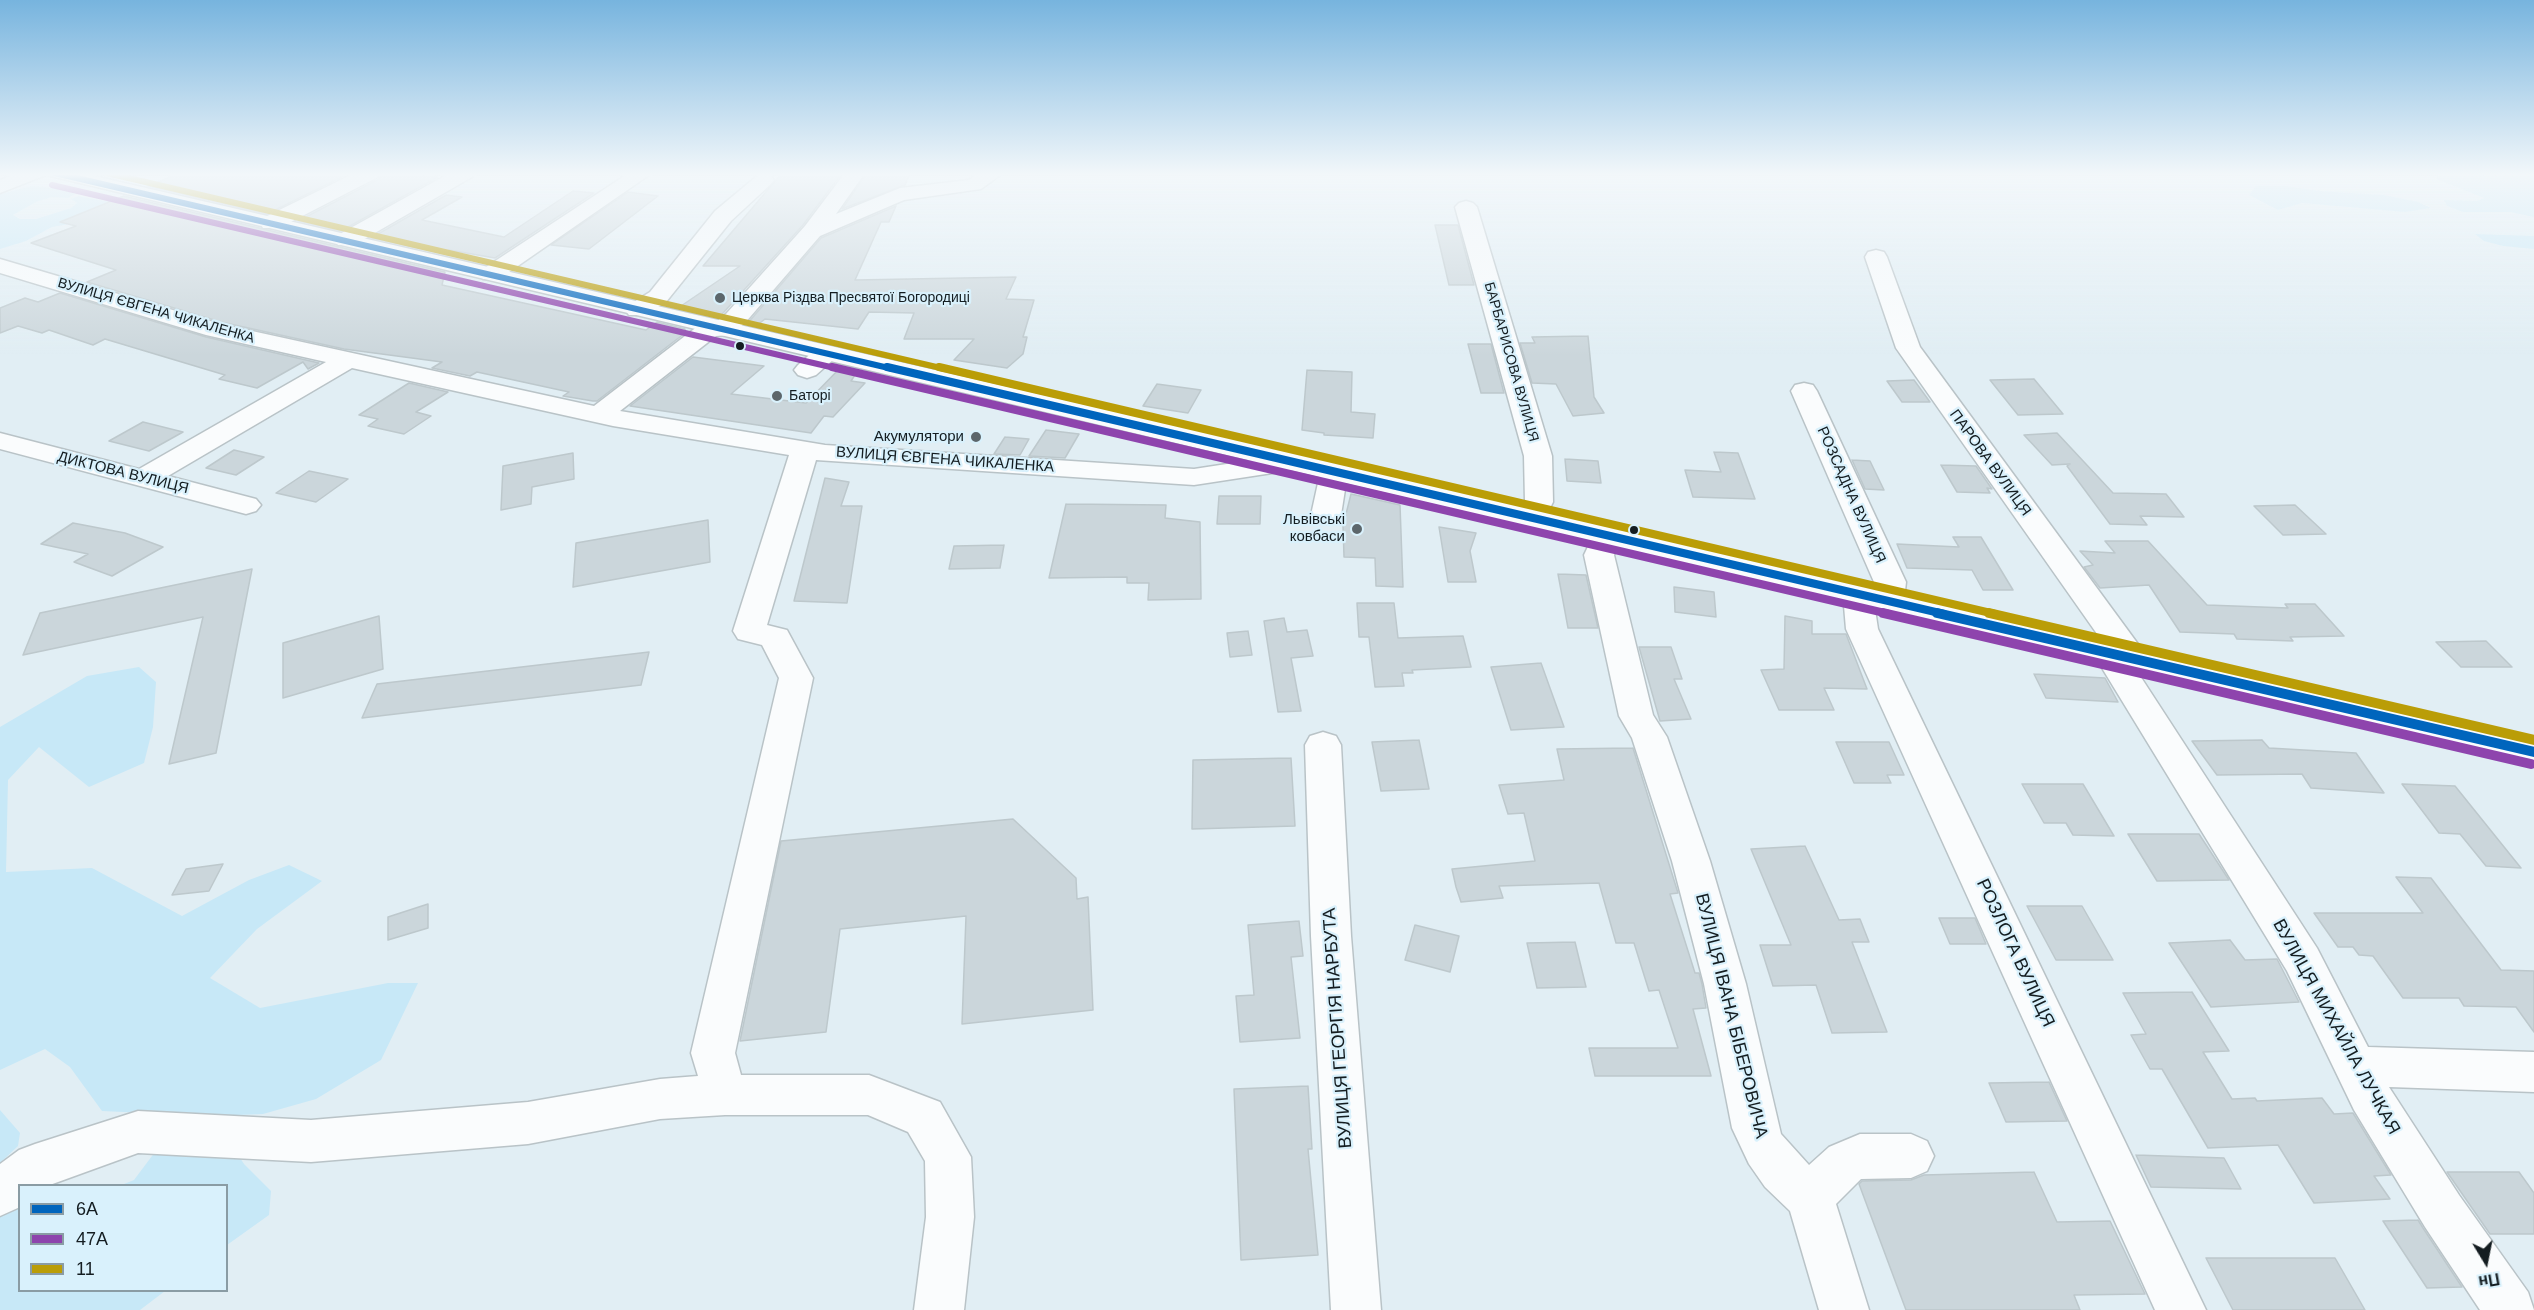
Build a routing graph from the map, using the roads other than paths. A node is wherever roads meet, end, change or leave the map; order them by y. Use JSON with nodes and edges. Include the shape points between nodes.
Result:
{"nodes":[{"id":1,"x":320,"y":234,"type":"edge"},
{"id":2,"x":356,"y":234,"type":"edge"},
{"id":3,"x":551,"y":234,"type":"edge"},
{"id":4,"x":708,"y":234,"type":"edge"},
{"id":5,"x":810,"y":234,"type":"edge"},
{"id":6,"x":1474,"y":234,"type":"edge"},
{"id":7,"x":346,"y":240,"type":"junction"},
{"id":8,"x":1876,"y":257,"type":"dead end"},
{"id":9,"x":0,"y":267,"type":"edge"},
{"id":10,"x":491,"y":274,"type":"junction"},
{"id":11,"x":637,"y":310,"type":"junction"},
{"id":12,"x":715,"y":329,"type":"junction"},
{"id":13,"x":348,"y":360,"type":"junction"},
{"id":14,"x":1804,"y":391,"type":"dead end"},
{"id":15,"x":599,"y":415,"type":"junction"},
{"id":16,"x":0,"y":441,"type":"edge"},
{"id":17,"x":805,"y":449,"type":"junction"},
{"id":18,"x":1292,"y":462,"type":"junction"},
{"id":19,"x":1337,"y":473,"type":"junction"},
{"id":20,"x":142,"y":478,"type":"junction"},
{"id":21,"x":246,"y":505,"type":"dead end"},
{"id":22,"x":1326,"y":515,"type":"dead end"},
{"id":23,"x":1532,"y":518,"type":"junction"},
{"id":24,"x":1607,"y":536,"type":"junction"},
{"id":25,"x":1874,"y":597,"type":"junction"},
{"id":26,"x":2118,"y":653,"type":"junction"},
{"id":27,"x":1323,"y":745,"type":"dead end"},
{"id":28,"x":2534,"y":752,"type":"edge"},
{"id":29,"x":2355,"y":1065,"type":"junction"},
{"id":30,"x":2534,"y":1071,"type":"edge"},
{"id":31,"x":725,"y":1095,"type":"junction"},
{"id":32,"x":1911,"y":1155,"type":"dead end"},
{"id":33,"x":0,"y":1193,"type":"edge"},
{"id":34,"x":1810,"y":1198,"type":"junction"},
{"id":35,"x":939,"y":1310,"type":"edge"},
{"id":36,"x":1356,"y":1310,"type":"edge"},
{"id":37,"x":1844,"y":1310,"type":"edge"},
{"id":38,"x":2181,"y":1310,"type":"edge"},
{"id":39,"x":2510,"y":1310,"type":"edge"}],
"edges":[{"from":1,"to":7,"type":"street"},
{"from":2,"to":7,"type":"street"},
{"from":3,"to":10,"type":"street"},
{"from":4,"to":11,"type":"street","via":[[658,297]]},
{"from":5,"to":12,"type":"street","via":[[735,319]]},
{"from":6,"to":23,"type":"street","name":"БАРБАРИСОВА ВУЛИЦЯ","via":[[1538,456],[1539,502]]},
{"from":7,"to":10,"type":"street"},
{"from":8,"to":26,"type":"street","name":"ПАРОВА ВУЛИЦЯ","via":[[1908,348]]},
{"from":9,"to":13,"type":"street","name":"ВУЛИЦЯ ЄВГЕНА ЧИКАЛЕНКА","via":[[214,330]]},
{"from":10,"to":11,"type":"street"},
{"from":11,"to":12,"type":"street"},
{"from":12,"to":15,"type":"street"},
{"from":12,"to":18,"type":"street","via":[[816,362]]},
{"from":13,"to":15,"type":"street","name":"ВУЛИЦЯ ЄВГЕНА ЧИКАЛЕНКА"},
{"from":13,"to":20,"type":"street"},
{"from":14,"to":25,"type":"street","name":"РОЗСАДНА ВУЛИЦЯ","via":[[1890,582]]},
{"from":15,"to":17,"type":"street","name":"ВУЛИЦЯ ЄВГЕНА ЧИКАЛЕНКА"},
{"from":16,"to":20,"type":"street","name":"ДИКТОВА ВУЛИЦЯ"},
{"from":17,"to":18,"type":"street","name":"ВУЛИЦЯ ЄВГЕНА ЧИКАЛЕНКА","via":[[1194,477]]},
{"from":17,"to":31,"type":"street","via":[[749,632],[775,638],[796,678],[713,1053]]},
{"from":18,"to":19,"type":"street"},
{"from":19,"to":22,"type":"street"},
{"from":19,"to":23,"type":"street"},
{"from":20,"to":21,"type":"street","name":"ДИКТОВА ВУЛИЦЯ"},
{"from":23,"to":24,"type":"street"},
{"from":24,"to":25,"type":"street"},
{"from":24,"to":34,"type":"street","name":"ВУЛИЦЯ ІВАНА БІБЕРОВИЧА","via":[[1599,555],[1636,716],[1649,737],[1691,861],[1725,984],[1755,1128],[1782,1171]]},
{"from":25,"to":26,"type":"street"},
{"from":25,"to":38,"type":"street","name":"РОЗЛОГА ВУЛИЦЯ","via":[[1858,605],[1862,629]]},
{"from":26,"to":28,"type":"street"},
{"from":26,"to":29,"type":"street","name":"ВУЛИЦЯ МИХАЙЛА ЛУЧКАЯ","via":[[2302,960]]},
{"from":27,"to":36,"type":"street","name":"ВУЛИЦЯ ГЕОРГІЯ НАРБУТА","via":[[1331,936]]},
{"from":29,"to":30,"type":"street"},
{"from":29,"to":39,"type":"street","name":"ВУЛИЦЯ МИХАЙЛА ЛУЧКАЯ","via":[[2442,1212]]},
{"from":31,"to":33,"type":"street","via":[[660,1099],[528,1123],[310,1141],[138,1132],[35,1166]]},
{"from":31,"to":35,"type":"street","via":[[869,1095],[924,1117],[948,1157],[950,1217]]},
{"from":32,"to":34,"type":"street","via":[[1860,1156],[1845,1163]]},
{"from":34,"to":37,"type":"street","name":"ВУЛИЦЯ ІВАНА БІБЕРОВИЧА"}]}
